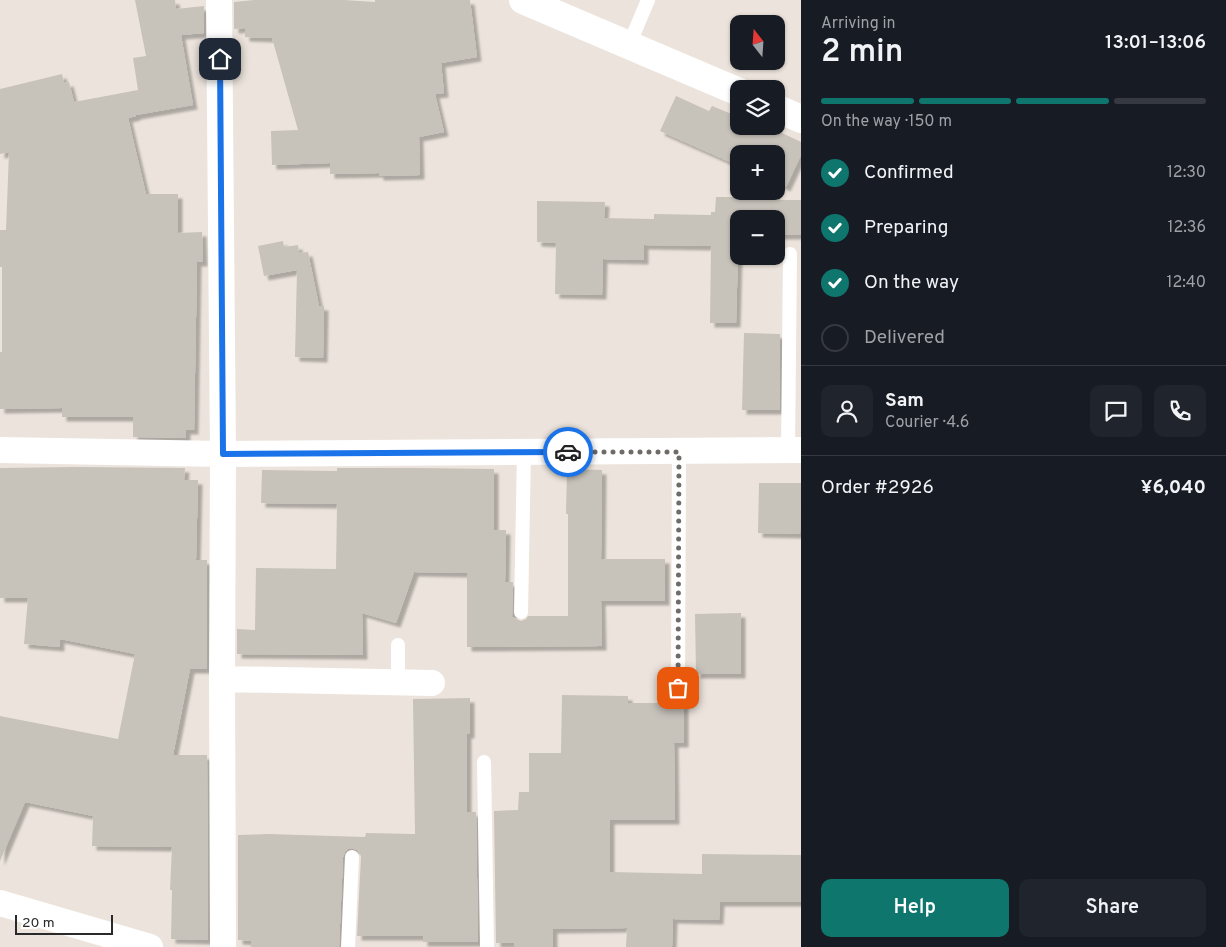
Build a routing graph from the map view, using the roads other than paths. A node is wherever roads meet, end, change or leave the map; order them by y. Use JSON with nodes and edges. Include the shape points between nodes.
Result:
{"nodes":[{"id":1,"x":219,"y":0,"type":"edge"},
{"id":2,"x":523,"y":0,"type":"edge"},
{"id":3,"x":648,"y":0,"type":"edge"},
{"id":4,"x":629,"y":45,"type":"junction"},
{"id":5,"x":730,"y":88,"type":"edge"},
{"id":6,"x":785,"y":112,"type":"edge"},
{"id":7,"x":801,"y":119,"type":"edge"},
{"id":8,"x":790,"y":254,"type":"dead end"},
{"id":9,"x":0,"y":450,"type":"edge"},
{"id":10,"x":794,"y":450,"type":"edge"},
{"id":11,"x":524,"y":452,"type":"junction"},
{"id":12,"x":679,"y":452,"type":"junction"},
{"id":13,"x":223,"y":454,"type":"junction"},
{"id":14,"x":521,"y":612,"type":"dead end"},
{"id":15,"x":398,"y":645,"type":"dead end"},
{"id":16,"x":222,"y":679,"type":"junction"},
{"id":17,"x":398,"y":682,"type":"junction"},
{"id":18,"x":432,"y":683,"type":"dead end"},
{"id":19,"x":678,"y":688,"type":"dead end"},
{"id":20,"x":484,"y":762,"type":"dead end"},
{"id":21,"x":352,"y":857,"type":"dead end"},
{"id":22,"x":0,"y":903,"type":"edge"},
{"id":23,"x":150,"y":947,"type":"edge"},
{"id":24,"x":223,"y":947,"type":"edge"},
{"id":25,"x":348,"y":947,"type":"edge"},
{"id":26,"x":487,"y":947,"type":"edge"}],
"edges":[{"from":1,"to":13,"type":"street"},
{"from":2,"to":4,"type":"street"},
{"from":3,"to":4,"type":"lane"},
{"from":4,"to":5,"type":"street"},
{"from":6,"to":7,"type":"street"},
{"from":8,"to":10,"type":"lane"},
{"from":9,"to":13,"type":"street"},
{"from":10,"to":12,"type":"street"},
{"from":11,"to":12,"type":"street"},
{"from":11,"to":13,"type":"street"},
{"from":11,"to":14,"type":"lane"},
{"from":12,"to":19,"type":"lane"},
{"from":13,"to":16,"type":"street"},
{"from":15,"to":17,"type":"lane"},
{"from":16,"to":17,"type":"street"},
{"from":16,"to":24,"type":"street"},
{"from":17,"to":18,"type":"street"},
{"from":20,"to":26,"type":"lane"},
{"from":21,"to":25,"type":"lane"},
{"from":22,"to":23,"type":"street"}]}
